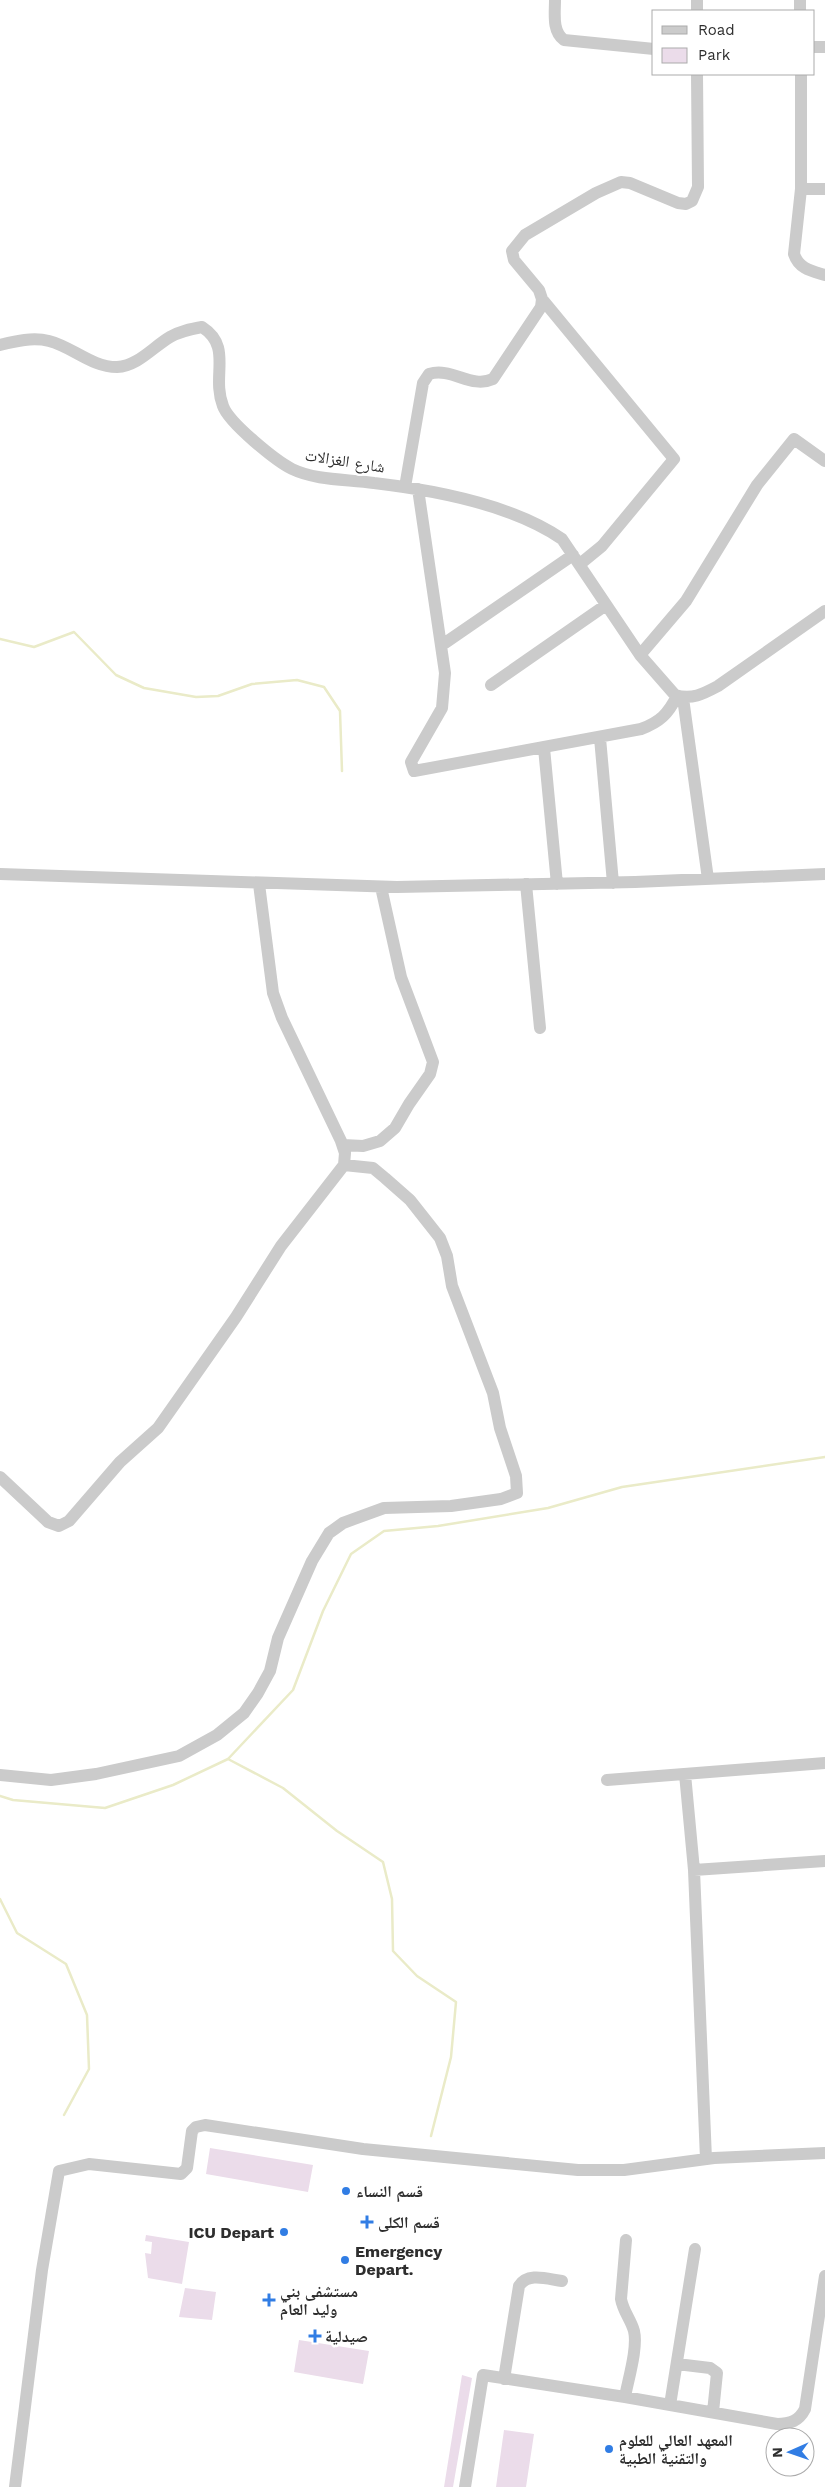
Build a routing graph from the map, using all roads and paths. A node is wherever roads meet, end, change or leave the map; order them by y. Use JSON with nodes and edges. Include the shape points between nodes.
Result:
{"nodes":[{"id":1,"x":555,"y":0,"type":"edge"},
{"id":2,"x":652,"y":49,"type":"edge"},
{"id":3,"x":698,"y":75,"type":"edge"},
{"id":4,"x":801,"y":75,"type":"edge"},
{"id":5,"x":801,"y":189,"type":"junction"},
{"id":6,"x":825,"y":189,"type":"edge"},
{"id":7,"x":825,"y":275,"type":"edge"},
{"id":8,"x":542,"y":299,"type":"junction"},
{"id":9,"x":0,"y":345,"type":"edge"},
{"id":10,"x":825,"y":461,"type":"edge"},
{"id":11,"x":405,"y":487,"type":"junction"},
{"id":12,"x":418,"y":489,"type":"junction"},
{"id":13,"x":577,"y":560,"type":"junction"},
{"id":14,"x":606,"y":605,"type":"junction"},
{"id":15,"x":825,"y":611,"type":"edge"},
{"id":16,"x":442,"y":645,"type":"junction"},
{"id":17,"x":640,"y":655,"type":"junction"},
{"id":18,"x":491,"y":685,"type":"dead end"},
{"id":19,"x":680,"y":697,"type":"junction"},
{"id":20,"x":600,"y":738,"type":"junction"},
{"id":21,"x":544,"y":748,"type":"junction"},
{"id":22,"x":0,"y":874,"type":"edge"},
{"id":23,"x":825,"y":874,"type":"edge"},
{"id":24,"x":708,"y":879,"type":"junction"},
{"id":25,"x":613,"y":883,"type":"junction"},
{"id":26,"x":259,"y":884,"type":"junction"},
{"id":27,"x":526,"y":884,"type":"junction"},
{"id":28,"x":557,"y":884,"type":"junction"},
{"id":29,"x":381,"y":887,"type":"junction"},
{"id":30,"x":540,"y":1028,"type":"dead end"},
{"id":31,"x":342,"y":1146,"type":"junction"},
{"id":32,"x":344,"y":1165,"type":"junction"},
{"id":33,"x":0,"y":1477,"type":"edge"},
{"id":34,"x":825,"y":1763,"type":"edge"},
{"id":35,"x":685,"y":1774,"type":"junction"},
{"id":36,"x":0,"y":1775,"type":"edge"},
{"id":37,"x":607,"y":1780,"type":"dead end"},
{"id":38,"x":825,"y":1862,"type":"edge"},
{"id":39,"x":694,"y":1870,"type":"junction"},
{"id":40,"x":825,"y":2153,"type":"edge"},
{"id":41,"x":706,"y":2159,"type":"junction"},
{"id":42,"x":626,"y":2240,"type":"dead end"},
{"id":43,"x":696,"y":2248,"type":"dead end"},
{"id":44,"x":825,"y":2276,"type":"edge"},
{"id":45,"x":562,"y":2281,"type":"dead end"},
{"id":46,"x":677,"y":2364,"type":"junction"},
{"id":47,"x":504,"y":2379,"type":"junction"},
{"id":48,"x":625,"y":2397,"type":"junction"},
{"id":49,"x":670,"y":2405,"type":"junction"},
{"id":50,"x":714,"y":2412,"type":"junction"},
{"id":51,"x":15,"y":2487,"type":"edge"},
{"id":52,"x":465,"y":2487,"type":"edge"}],
"edges":[{"from":1,"to":2,"type":"street","via":[[558,35],[564,40]]},
{"from":3,"to":8,"type":"street","via":[[698,187],[695,196],[686,204],[678,203],[621,182],[525,234],[512,251],[514,260],[539,290]]},
{"from":4,"to":5,"type":"street"},
{"from":5,"to":6,"type":"street"},
{"from":5,"to":7,"type":"street","via":[[794,254],[796,262]]},
{"from":8,"to":11,"type":"street","via":[[538,316],[493,379],[476,383],[449,372],[429,374],[423,383]]},
{"from":8,"to":13,"type":"street","via":[[674,459],[602,546]]},
{"from":9,"to":11,"type":"street","name":"شارع الغزالات","via":[[25,339],[49,341],[100,365],[118,367],[137,362],[171,336],[202,327],[219,343],[219,392],[223,408],[250,438],[292,469],[312,476]]},
{"from":10,"to":17,"type":"street","via":[[794,439],[757,485],[686,601]]},
{"from":11,"to":12,"type":"street"},
{"from":12,"to":13,"type":"street","via":[[524,518],[562,539]]},
{"from":12,"to":16,"type":"street"},
{"from":13,"to":14,"type":"street"},
{"from":13,"to":16,"type":"street"},
{"from":14,"to":17,"type":"street"},
{"from":14,"to":18,"type":"street"},
{"from":15,"to":19,"type":"street","via":[[718,686],[700,696]]},
{"from":16,"to":21,"type":"street","via":[[445,673],[442,708],[411,762],[414,771]]},
{"from":17,"to":19,"type":"street","via":[[667,688]]},
{"from":19,"to":20,"type":"street","via":[[658,722]]},
{"from":19,"to":24,"type":"street"},
{"from":20,"to":21,"type":"street"},
{"from":20,"to":25,"type":"street"},
{"from":21,"to":28,"type":"street"},
{"from":22,"to":26,"type":"street"},
{"from":23,"to":24,"type":"street"},
{"from":24,"to":25,"type":"street"},
{"from":25,"to":28,"type":"street"},
{"from":26,"to":29,"type":"street"},
{"from":26,"to":31,"type":"street","via":[[273,993]]},
{"from":27,"to":28,"type":"street"},
{"from":27,"to":29,"type":"street"},
{"from":27,"to":30,"type":"street"},
{"from":29,"to":31,"type":"street","via":[[401,977],[433,1062],[430,1074],[395,1128],[380,1141],[363,1146]]},
{"from":31,"to":32,"type":"street"},
{"from":32,"to":33,"type":"street","via":[[281,1246],[158,1428],[120,1462],[69,1520],[59,1526],[48,1522]]},
{"from":32,"to":36,"type":"street","via":[[372,1168],[379,1173],[410,1200],[440,1238],[452,1286],[493,1393],[500,1428],[516,1476],[517,1494],[451,1506],[384,1508],[329,1533],[308,1570],[278,1638],[270,1671],[258,1693],[244,1713],[217,1735],[179,1756],[96,1774],[50,1780]]},
{"from":34,"to":35,"type":"street"},
{"from":35,"to":37,"type":"street"},
{"from":35,"to":39,"type":"street"},
{"from":38,"to":39,"type":"street"},
{"from":39,"to":41,"type":"street"},
{"from":40,"to":41,"type":"street"},
{"from":41,"to":51,"type":"street","via":[[624,2170],[578,2170],[363,2149],[205,2125],[192,2131],[187,2168],[181,2174],[89,2164],[60,2171],[42,2270]]},
{"from":42,"to":48,"type":"street","via":[[621,2299],[635,2342]]},
{"from":43,"to":46,"type":"street"},
{"from":44,"to":50,"type":"street","via":[[802,2415],[784,2424]]},
{"from":45,"to":47,"type":"street","via":[[533,2278],[518,2286]]},
{"from":46,"to":49,"type":"street"},
{"from":46,"to":50,"type":"street","via":[[710,2368],[717,2373]]},
{"from":47,"to":48,"type":"street"},
{"from":47,"to":52,"type":"street","via":[[483,2375]]},
{"from":48,"to":49,"type":"street"},
{"from":49,"to":50,"type":"street"}]}
